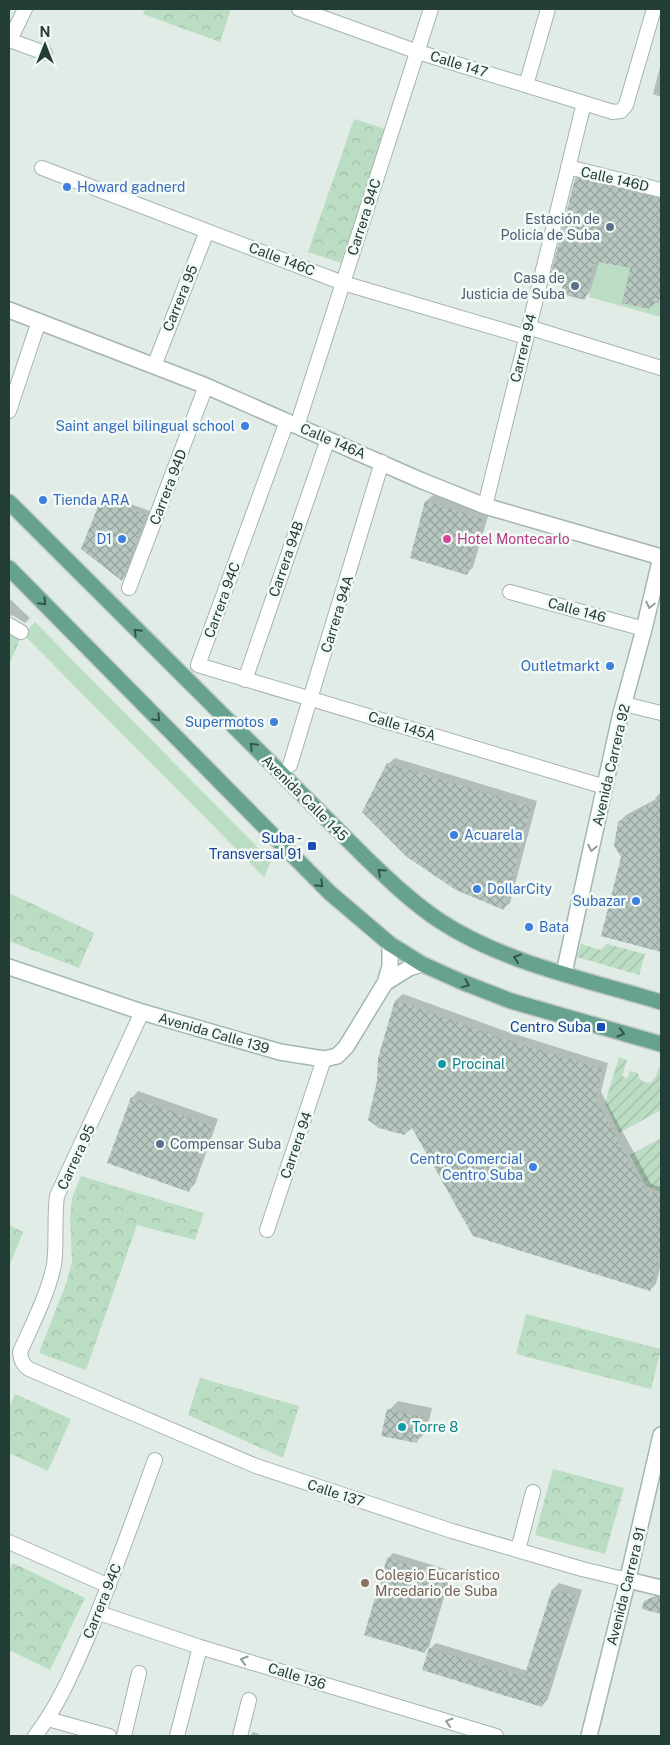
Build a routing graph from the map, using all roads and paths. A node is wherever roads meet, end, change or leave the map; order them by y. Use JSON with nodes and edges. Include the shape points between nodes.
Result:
{"nodes":[{"id":1,"x":25,"y":9,"type":"edge"},
{"id":2,"x":299,"y":9,"type":"edge"},
{"id":3,"x":430,"y":9,"type":"edge"},
{"id":4,"x":548,"y":9,"type":"edge"},
{"id":5,"x":654,"y":9,"type":"edge"},
{"id":6,"x":9,"y":40,"type":"edge"},
{"id":7,"x":418,"y":52,"type":"junction"},
{"id":8,"x":45,"y":53,"type":"dead end"},
{"id":9,"x":526,"y":85,"type":"junction"},
{"id":10,"x":584,"y":103,"type":"junction"},
{"id":11,"x":568,"y":167,"type":"junction"},
{"id":12,"x":42,"y":168,"type":"dead end"},
{"id":13,"x":661,"y":190,"type":"edge"},
{"id":14,"x":207,"y":231,"type":"junction"},
{"id":15,"x":343,"y":283,"type":"junction"},
{"id":16,"x":9,"y":310,"type":"edge"},
{"id":17,"x":39,"y":321,"type":"junction"},
{"id":18,"x":527,"y":332,"type":"junction"},
{"id":19,"x":154,"y":366,"type":"junction"},
{"id":20,"x":661,"y":368,"type":"edge"},
{"id":21,"x":206,"y":386,"type":"junction"},
{"id":22,"x":9,"y":411,"type":"edge"},
{"id":23,"x":292,"y":423,"type":"junction"},
{"id":24,"x":328,"y":439,"type":"junction"},
{"id":25,"x":382,"y":462,"type":"junction"},
{"id":26,"x":9,"y":502,"type":"edge"},
{"id":27,"x":485,"y":506,"type":"junction"},
{"id":28,"x":661,"y":557,"type":"edge"},
{"id":29,"x":9,"y":568,"type":"edge"},
{"id":30,"x":129,"y":588,"type":"dead end"},
{"id":31,"x":510,"y":592,"type":"dead end"},
{"id":32,"x":9,"y":625,"type":"edge"},
{"id":33,"x":644,"y":629,"type":"junction"},
{"id":34,"x":22,"y":632,"type":"dead end"},
{"id":35,"x":198,"y":665,"type":"joint"},
{"id":36,"x":245,"y":680,"type":"junction"},
{"id":37,"x":311,"y":700,"type":"junction"},
{"id":38,"x":624,"y":704,"type":"junction"},
{"id":39,"x":661,"y":713,"type":"edge"},
{"id":40,"x":290,"y":765,"type":"dead end"},
{"id":41,"x":606,"y":787,"type":"junction"},
{"id":42,"x":390,"y":944,"type":"junction"},
{"id":43,"x":422,"y":964,"type":"junction"},
{"id":44,"x":9,"y":967,"type":"edge"},
{"id":45,"x":564,"y":973,"type":"junction"},
{"id":46,"x":385,"y":983,"type":"junction"},
{"id":47,"x":661,"y":1002,"type":"edge"},
{"id":48,"x":142,"y":1012,"type":"junction"},
{"id":49,"x":661,"y":1044,"type":"edge"},
{"id":50,"x":324,"y":1059,"type":"junction"},
{"id":51,"x":267,"y":1230,"type":"dead end"},
{"id":52,"x":23,"y":1365,"type":"joint"},
{"id":53,"x":661,"y":1435,"type":"edge"},
{"id":54,"x":155,"y":1460,"type":"dead end"},
{"id":55,"x":533,"y":1492,"type":"dead end"},
{"id":56,"x":9,"y":1542,"type":"edge"},
{"id":57,"x":518,"y":1550,"type":"junction"},
{"id":58,"x":628,"y":1580,"type":"junction"},
{"id":59,"x":108,"y":1586,"type":"junction"},
{"id":60,"x":661,"y":1588,"type":"edge"},
{"id":61,"x":98,"y":1612,"type":"junction"},
{"id":62,"x":200,"y":1647,"type":"junction"},
{"id":63,"x":139,"y":1673,"type":"dead end"},
{"id":64,"x":248,"y":1700,"type":"dead end"},
{"id":65,"x":48,"y":1719,"type":"junction"},
{"id":66,"x":35,"y":1736,"type":"edge"},
{"id":67,"x":109,"y":1736,"type":"edge"},
{"id":68,"x":124,"y":1736,"type":"edge"},
{"id":69,"x":177,"y":1736,"type":"edge"},
{"id":70,"x":240,"y":1736,"type":"edge"},
{"id":71,"x":496,"y":1736,"type":"edge"},
{"id":72,"x":588,"y":1736,"type":"edge"}],
"edges":[{"from":1,"to":6,"type":"street"},
{"from":2,"to":7,"type":"street","name":"Calle 147"},
{"from":3,"to":7,"type":"street","name":"Carrera 94C"},
{"from":4,"to":9,"type":"street"},
{"from":5,"to":10,"type":"street","name":"Calle 147","via":[[626,105],[621,111],[612,112]]},
{"from":6,"to":8,"type":"street"},
{"from":7,"to":9,"type":"street","name":"Calle 147"},
{"from":7,"to":15,"type":"street","name":"Carrera 94C"},
{"from":9,"to":10,"type":"street","name":"Calle 147"},
{"from":10,"to":11,"type":"street","name":"Carrera 94"},
{"from":11,"to":13,"type":"street","name":"Calle 146D"},
{"from":11,"to":18,"type":"street","name":"Carrera 94"},
{"from":12,"to":14,"type":"street","name":"Calle 146C"},
{"from":14,"to":15,"type":"street","name":"Calle 146C"},
{"from":14,"to":19,"type":"street","name":"Carrera 95"},
{"from":15,"to":18,"type":"street","name":"Calle 146C"},
{"from":15,"to":23,"type":"street","name":"Carrera 94C"},
{"from":16,"to":17,"type":"main road","name":"Calle 146A"},
{"from":17,"to":19,"type":"main road","name":"Calle 146A"},
{"from":17,"to":22,"type":"street"},
{"from":18,"to":20,"type":"street","name":"Calle 146C"},
{"from":18,"to":27,"type":"street","name":"Carrera 94"},
{"from":19,"to":21,"type":"main road","name":"Calle 146A"},
{"from":21,"to":23,"type":"main road","name":"Calle 146A"},
{"from":21,"to":30,"type":"street","name":"Carrera 94D"},
{"from":23,"to":24,"type":"main road","name":"Calle 146A"},
{"from":23,"to":35,"type":"street","name":"Carrera 94C"},
{"from":24,"to":25,"type":"main road","name":"Calle 146A"},
{"from":24,"to":36,"type":"street","name":"Carrera 94B"},
{"from":25,"to":27,"type":"main road","name":"Calle 146A"},
{"from":25,"to":37,"type":"street","name":"Carrera 94A"},
{"from":45,"to":26,"type":"main road","name":"Avenida Calle 145","one_way":true,"via":[[489,948],[440,921],[411,899]]},
{"from":27,"to":28,"type":"main road","name":"Calle 146A"},
{"from":28,"to":33,"type":"main road","name":"Avenida Carrera 92","one_way":true},
{"from":29,"to":42,"type":"main road","one_way":true,"via":[[318,881]]},
{"from":31,"to":33,"type":"street","name":"Calle 146"},
{"from":32,"to":34,"type":"street"},
{"from":33,"to":38,"type":"main road","name":"Avenida Carrera 92"},
{"from":35,"to":36,"type":"street","name":"Calle 145A"},
{"from":36,"to":37,"type":"street","name":"Calle 145A"},
{"from":37,"to":40,"type":"street","name":"Carrera 94A"},
{"from":37,"to":41,"type":"street","name":"Calle 145A"},
{"from":38,"to":39,"type":"street"},
{"from":38,"to":41,"type":"main road","name":"Avenida Carrera 92"},
{"from":41,"to":45,"type":"main road","name":"Avenida Carrera 92","one_way":true},
{"from":42,"to":43,"type":"main road"},
{"from":42,"to":46,"type":"main road","via":[[390,966]]},
{"from":43,"to":46,"type":"main road"},
{"from":43,"to":49,"type":"main road","one_way":true,"via":[[511,1001]]},
{"from":44,"to":48,"type":"main road","name":"Avenida Calle 139"},
{"from":45,"to":47,"type":"main road","name":"Avenida Calle 145"},
{"from":46,"to":50,"type":"main road","via":[[346,1047],[337,1056]]},
{"from":48,"to":50,"type":"main road","name":"Avenida Calle 139","via":[[280,1052]]},
{"from":48,"to":52,"type":"street","name":"Carrera 95","via":[[58,1196],[53,1269],[20,1352]]},
{"from":50,"to":51,"type":"street","name":"Carrera 94"},
{"from":52,"to":57,"type":"street","name":"Calle 137","via":[[256,1466]]},
{"from":53,"to":58,"type":"main road","name":"Avenida Carrera 91"},
{"from":54,"to":59,"type":"street","name":"Carrera 94C"},
{"from":55,"to":57,"type":"street"},
{"from":56,"to":59,"type":"street"},
{"from":57,"to":58,"type":"street","name":"Calle 137"},
{"from":58,"to":60,"type":"main road","name":"Calle 137"},
{"from":58,"to":72,"type":"main road","name":"Avenida Carrera 91"},
{"from":59,"to":61,"type":"street","name":"Carrera 94C"},
{"from":61,"to":62,"type":"street","name":"Calle 136"},
{"from":61,"to":65,"type":"street","name":"Carrera 94C"},
{"from":62,"to":69,"type":"street"},
{"from":71,"to":62,"type":"street","name":"Calle 136","one_way":true},
{"from":63,"to":68,"type":"street"},
{"from":64,"to":70,"type":"street"},
{"from":65,"to":66,"type":"street","name":"Carrera 94C"},
{"from":65,"to":67,"type":"street"}]}
